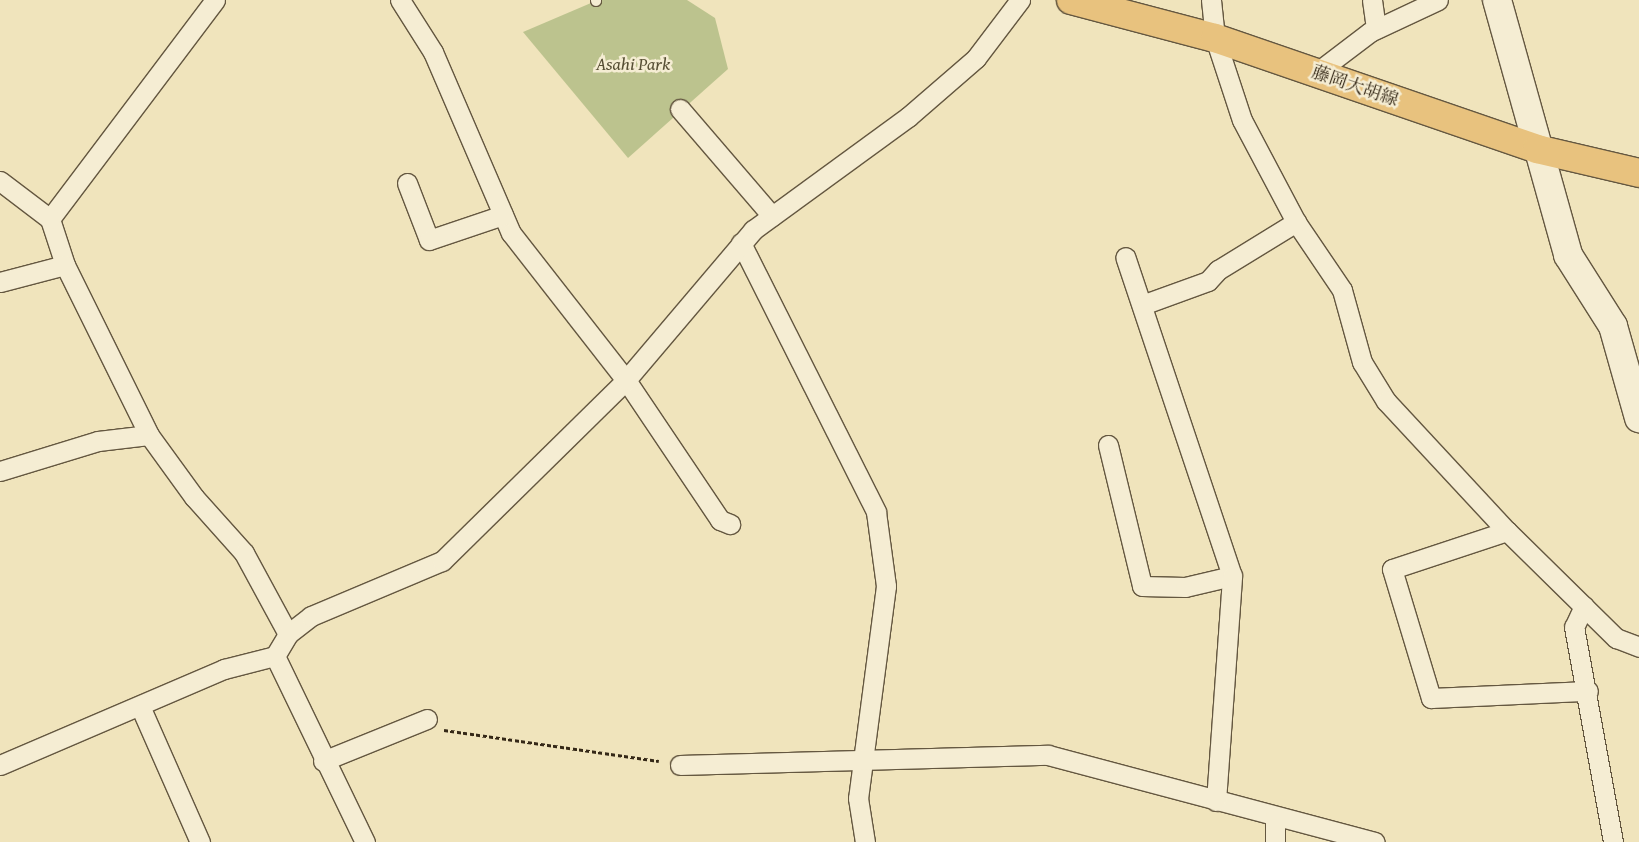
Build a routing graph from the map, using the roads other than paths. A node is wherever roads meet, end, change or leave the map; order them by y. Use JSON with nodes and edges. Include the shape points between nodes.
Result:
{"nodes":[{"id":1,"x":215,"y":0,"type":"edge"},
{"id":2,"x":400,"y":0,"type":"edge"},
{"id":3,"x":1020,"y":0,"type":"edge"},
{"id":4,"x":1071,"y":0,"type":"edge"},
{"id":5,"x":1211,"y":0,"type":"edge"},
{"id":6,"x":1372,"y":0,"type":"edge"},
{"id":7,"x":1438,"y":0,"type":"edge"},
{"id":8,"x":1497,"y":0,"type":"edge"},
{"id":9,"x":1376,"y":29,"type":"junction"},
{"id":10,"x":1215,"y":38,"type":"junction"},
{"id":11,"x":1316,"y":73,"type":"junction"},
{"id":12,"x":680,"y":109,"type":"dead end"},
{"id":13,"x":1537,"y":149,"type":"junction"},
{"id":14,"x":1639,"y":173,"type":"edge"},
{"id":15,"x":0,"y":181,"type":"edge"},
{"id":16,"x":406,"y":183,"type":"dead end"},
{"id":17,"x":503,"y":215,"type":"junction"},
{"id":18,"x":772,"y":216,"type":"junction"},
{"id":19,"x":50,"y":219,"type":"junction"},
{"id":20,"x":1296,"y":222,"type":"junction"},
{"id":21,"x":741,"y":243,"type":"junction"},
{"id":22,"x":1125,"y":257,"type":"dead end"},
{"id":23,"x":65,"y":265,"type":"junction"},
{"id":24,"x":0,"y":282,"type":"edge"},
{"id":25,"x":1142,"y":304,"type":"junction"},
{"id":26,"x":626,"y":380,"type":"junction"},
{"id":27,"x":1639,"y":418,"type":"edge"},
{"id":28,"x":149,"y":435,"type":"junction"},
{"id":29,"x":1108,"y":445,"type":"dead end"},
{"id":30,"x":0,"y":471,"type":"edge"},
{"id":31,"x":730,"y":524,"type":"dead end"},
{"id":32,"x":1506,"y":532,"type":"junction"},
{"id":33,"x":1232,"y":576,"type":"junction"},
{"id":34,"x":1584,"y":606,"type":"junction"},
{"id":35,"x":288,"y":634,"type":"junction"},
{"id":36,"x":1639,"y":647,"type":"edge"},
{"id":37,"x":275,"y":656,"type":"junction"},
{"id":38,"x":1588,"y":691,"type":"junction"},
{"id":39,"x":140,"y":706,"type":"junction"},
{"id":40,"x":427,"y":719,"type":"road end"},
{"id":41,"x":323,"y":761,"type":"junction"},
{"id":42,"x":864,"y":763,"type":"junction"},
{"id":43,"x":0,"y":765,"type":"edge"},
{"id":44,"x":680,"y":765,"type":"road end"},
{"id":45,"x":1216,"y":801,"type":"junction"},
{"id":46,"x":1275,"y":816,"type":"junction"},
{"id":47,"x":200,"y":842,"type":"edge"},
{"id":48,"x":365,"y":842,"type":"edge"},
{"id":49,"x":865,"y":842,"type":"edge"},
{"id":50,"x":1275,"y":842,"type":"edge"},
{"id":51,"x":1375,"y":842,"type":"edge"},
{"id":52,"x":1613,"y":842,"type":"edge"}],
"edges":[{"from":1,"to":19,"type":"street"},
{"from":2,"to":17,"type":"street","via":[[433,52]]},
{"from":3,"to":18,"type":"street","via":[[976,58],[908,118]]},
{"from":4,"to":10,"type":"main road","name":"藤岡大胡線"},
{"from":5,"to":10,"type":"street"},
{"from":6,"to":9,"type":"street"},
{"from":7,"to":9,"type":"street"},
{"from":8,"to":13,"type":"street"},
{"from":9,"to":11,"type":"street"},
{"from":10,"to":11,"type":"main road","name":"藤岡大胡線"},
{"from":10,"to":20,"type":"street","via":[[1242,120]]},
{"from":11,"to":13,"type":"main road","name":"藤岡大胡線"},
{"from":12,"to":18,"type":"street"},
{"from":13,"to":14,"type":"main road","name":"藤岡大胡線"},
{"from":13,"to":27,"type":"street","via":[[1568,255],[1613,326]]},
{"from":15,"to":19,"type":"street"},
{"from":16,"to":17,"type":"street","via":[[429,240]]},
{"from":17,"to":26,"type":"street","via":[[511,233]]},
{"from":18,"to":21,"type":"street"},
{"from":19,"to":23,"type":"street"},
{"from":20,"to":25,"type":"street","via":[[1218,270],[1208,280]]},
{"from":20,"to":32,"type":"street","via":[[1342,290],[1362,362],[1386,401]]},
{"from":21,"to":26,"type":"street"},
{"from":21,"to":42,"type":"street","via":[[876,512],[886,586]]},
{"from":22,"to":25,"type":"street"},
{"from":23,"to":24,"type":"street"},
{"from":23,"to":28,"type":"street"},
{"from":25,"to":33,"type":"street"},
{"from":26,"to":31,"type":"street","via":[[720,520]]},
{"from":26,"to":35,"type":"street","via":[[442,561],[311,616]]},
{"from":28,"to":30,"type":"street","via":[[98,441]]},
{"from":28,"to":35,"type":"street","via":[[244,553]]},
{"from":29,"to":33,"type":"street","via":[[1142,586],[1185,587]]},
{"from":32,"to":34,"type":"street"},
{"from":32,"to":38,"type":"street","via":[[1392,569],[1431,698]]},
{"from":33,"to":45,"type":"street"},
{"from":34,"to":36,"type":"street","via":[[1616,638]]},
{"from":34,"to":38,"type":"street","via":[[1574,627]]},
{"from":35,"to":37,"type":"street"},
{"from":37,"to":39,"type":"street","via":[[224,669]]},
{"from":37,"to":41,"type":"street"},
{"from":38,"to":52,"type":"street"},
{"from":39,"to":43,"type":"street","via":[[68,732]]},
{"from":39,"to":47,"type":"street"},
{"from":40,"to":41,"type":"street"},
{"from":41,"to":48,"type":"street"},
{"from":42,"to":44,"type":"street"},
{"from":42,"to":45,"type":"street","via":[[960,754],[1048,755]]},
{"from":42,"to":49,"type":"street","via":[[858,798]]},
{"from":45,"to":46,"type":"street"},
{"from":46,"to":50,"type":"street"},
{"from":46,"to":51,"type":"street"}]}
